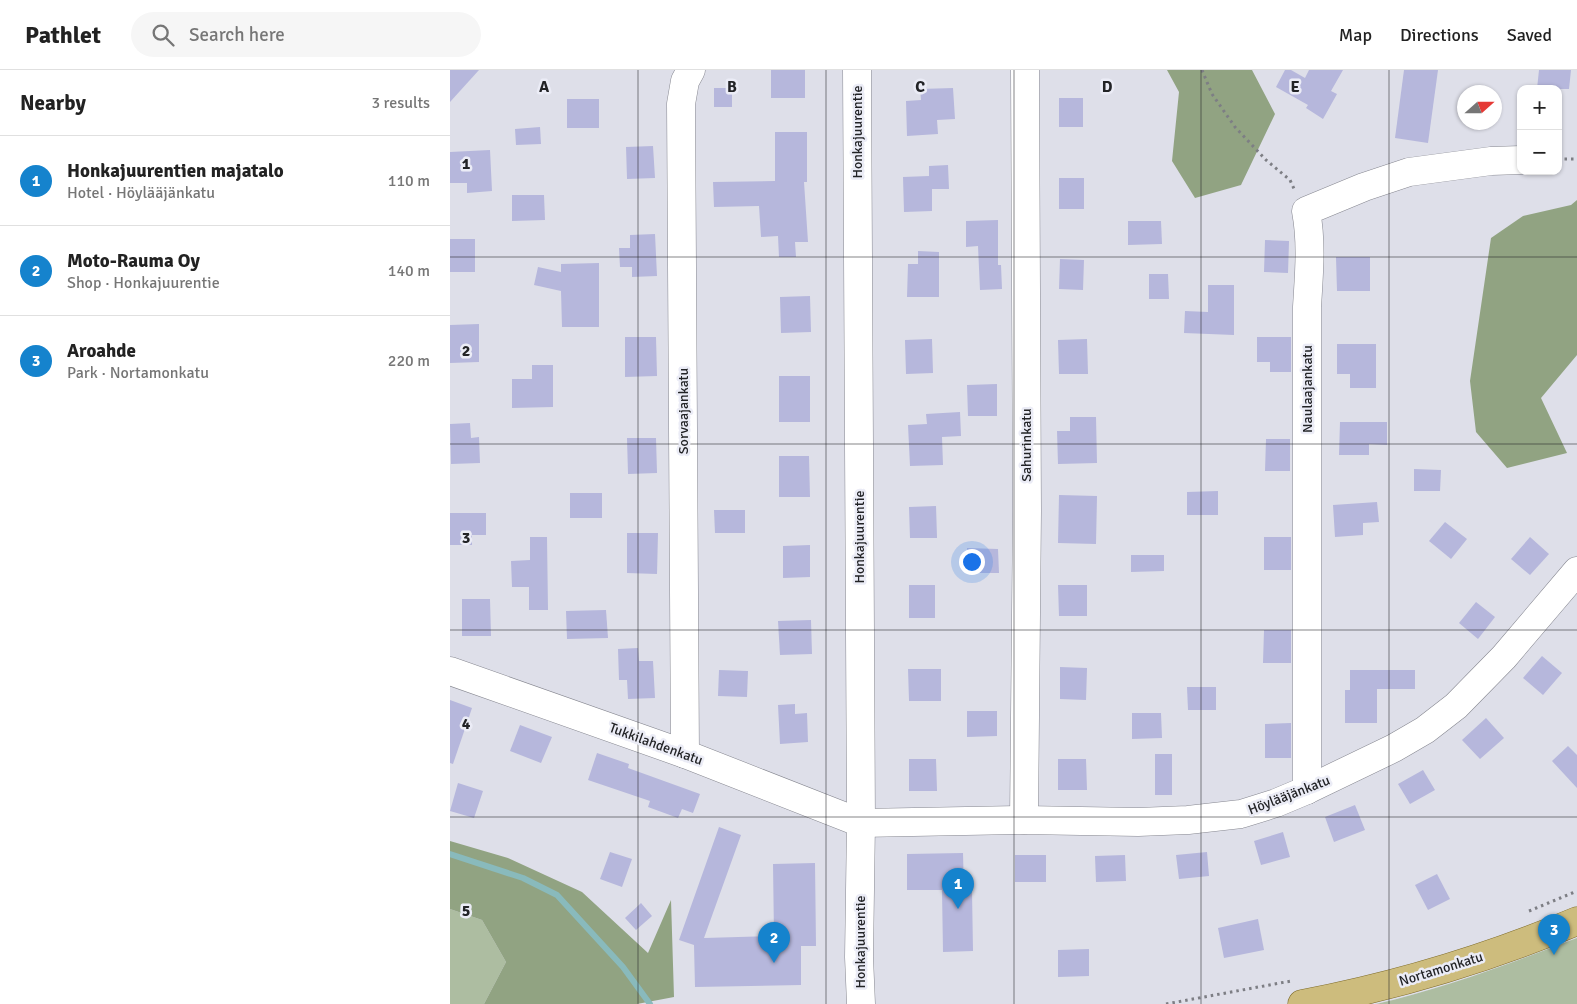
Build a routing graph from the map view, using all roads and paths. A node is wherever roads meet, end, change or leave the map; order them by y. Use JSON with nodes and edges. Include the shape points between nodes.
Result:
{"nodes":[{"id":1,"x":691,"y":70,"type":"edge"},
{"id":2,"x":856,"y":70,"type":"edge"},
{"id":3,"x":1025,"y":70,"type":"edge"},
{"id":4,"x":1202,"y":70,"type":"edge"},
{"id":5,"x":1562,"y":159,"type":"edge"},
{"id":6,"x":1577,"y":159,"type":"edge"},
{"id":7,"x":1517,"y":160,"type":"edge"},
{"id":8,"x":1306,"y":211,"type":"junction"},
{"id":9,"x":1577,"y":571,"type":"edge"},
{"id":10,"x":450,"y":671,"type":"edge"},
{"id":11,"x":685,"y":754,"type":"junction"},
{"id":12,"x":1307,"y":790,"type":"junction"},
{"id":13,"x":1024,"y":820,"type":"junction"},
{"id":14,"x":861,"y":823,"type":"junction"},
{"id":15,"x":1577,"y":891,"type":"edge"},
{"id":16,"x":1526,"y":913,"type":"dead end"},
{"id":17,"x":1577,"y":921,"type":"edge"},
{"id":18,"x":1301,"y":992,"type":"edge"},
{"id":19,"x":861,"y":1004,"type":"edge"},
{"id":20,"x":1166,"y":1004,"type":"edge"}],
"edges":[{"from":1,"to":11,"type":"street","name":"Sorvaajankatu","via":[[685,81],[681,104]]},
{"from":2,"to":14,"type":"street","name":"Honkajuurentie"},
{"from":3,"to":13,"type":"street","name":"Sahurinkatu","via":[[1027,512]]},
{"from":4,"to":8,"type":"path","via":[[1212,94],[1235,127],[1290,180]]},
{"from":5,"to":6,"type":"path"},
{"from":7,"to":8,"type":"street","via":[[1409,172]]},
{"from":8,"to":12,"type":"street","name":"Naulaajankatu","via":[[1310,232],[1307,307]]},
{"from":9,"to":12,"type":"street","name":"Höylääjänkatu","via":[[1504,657],[1456,706],[1394,748]]},
{"from":10,"to":11,"type":"street","name":"Tukkilahdenkatu"},
{"from":11,"to":14,"type":"street","name":"Tukkilahdenkatu"},
{"from":12,"to":13,"type":"street","name":"Höylääjänkatu","via":[[1241,814],[1188,820]]},
{"from":13,"to":14,"type":"street","name":"Höylääjänkatu"},
{"from":14,"to":19,"type":"street","name":"Honkajuurentie"},
{"from":15,"to":16,"type":"path"},
{"from":17,"to":18,"type":"main road","name":"Nortamonkatu","via":[[1525,942],[1400,982]]},
{"from":18,"to":20,"type":"path"}]}
